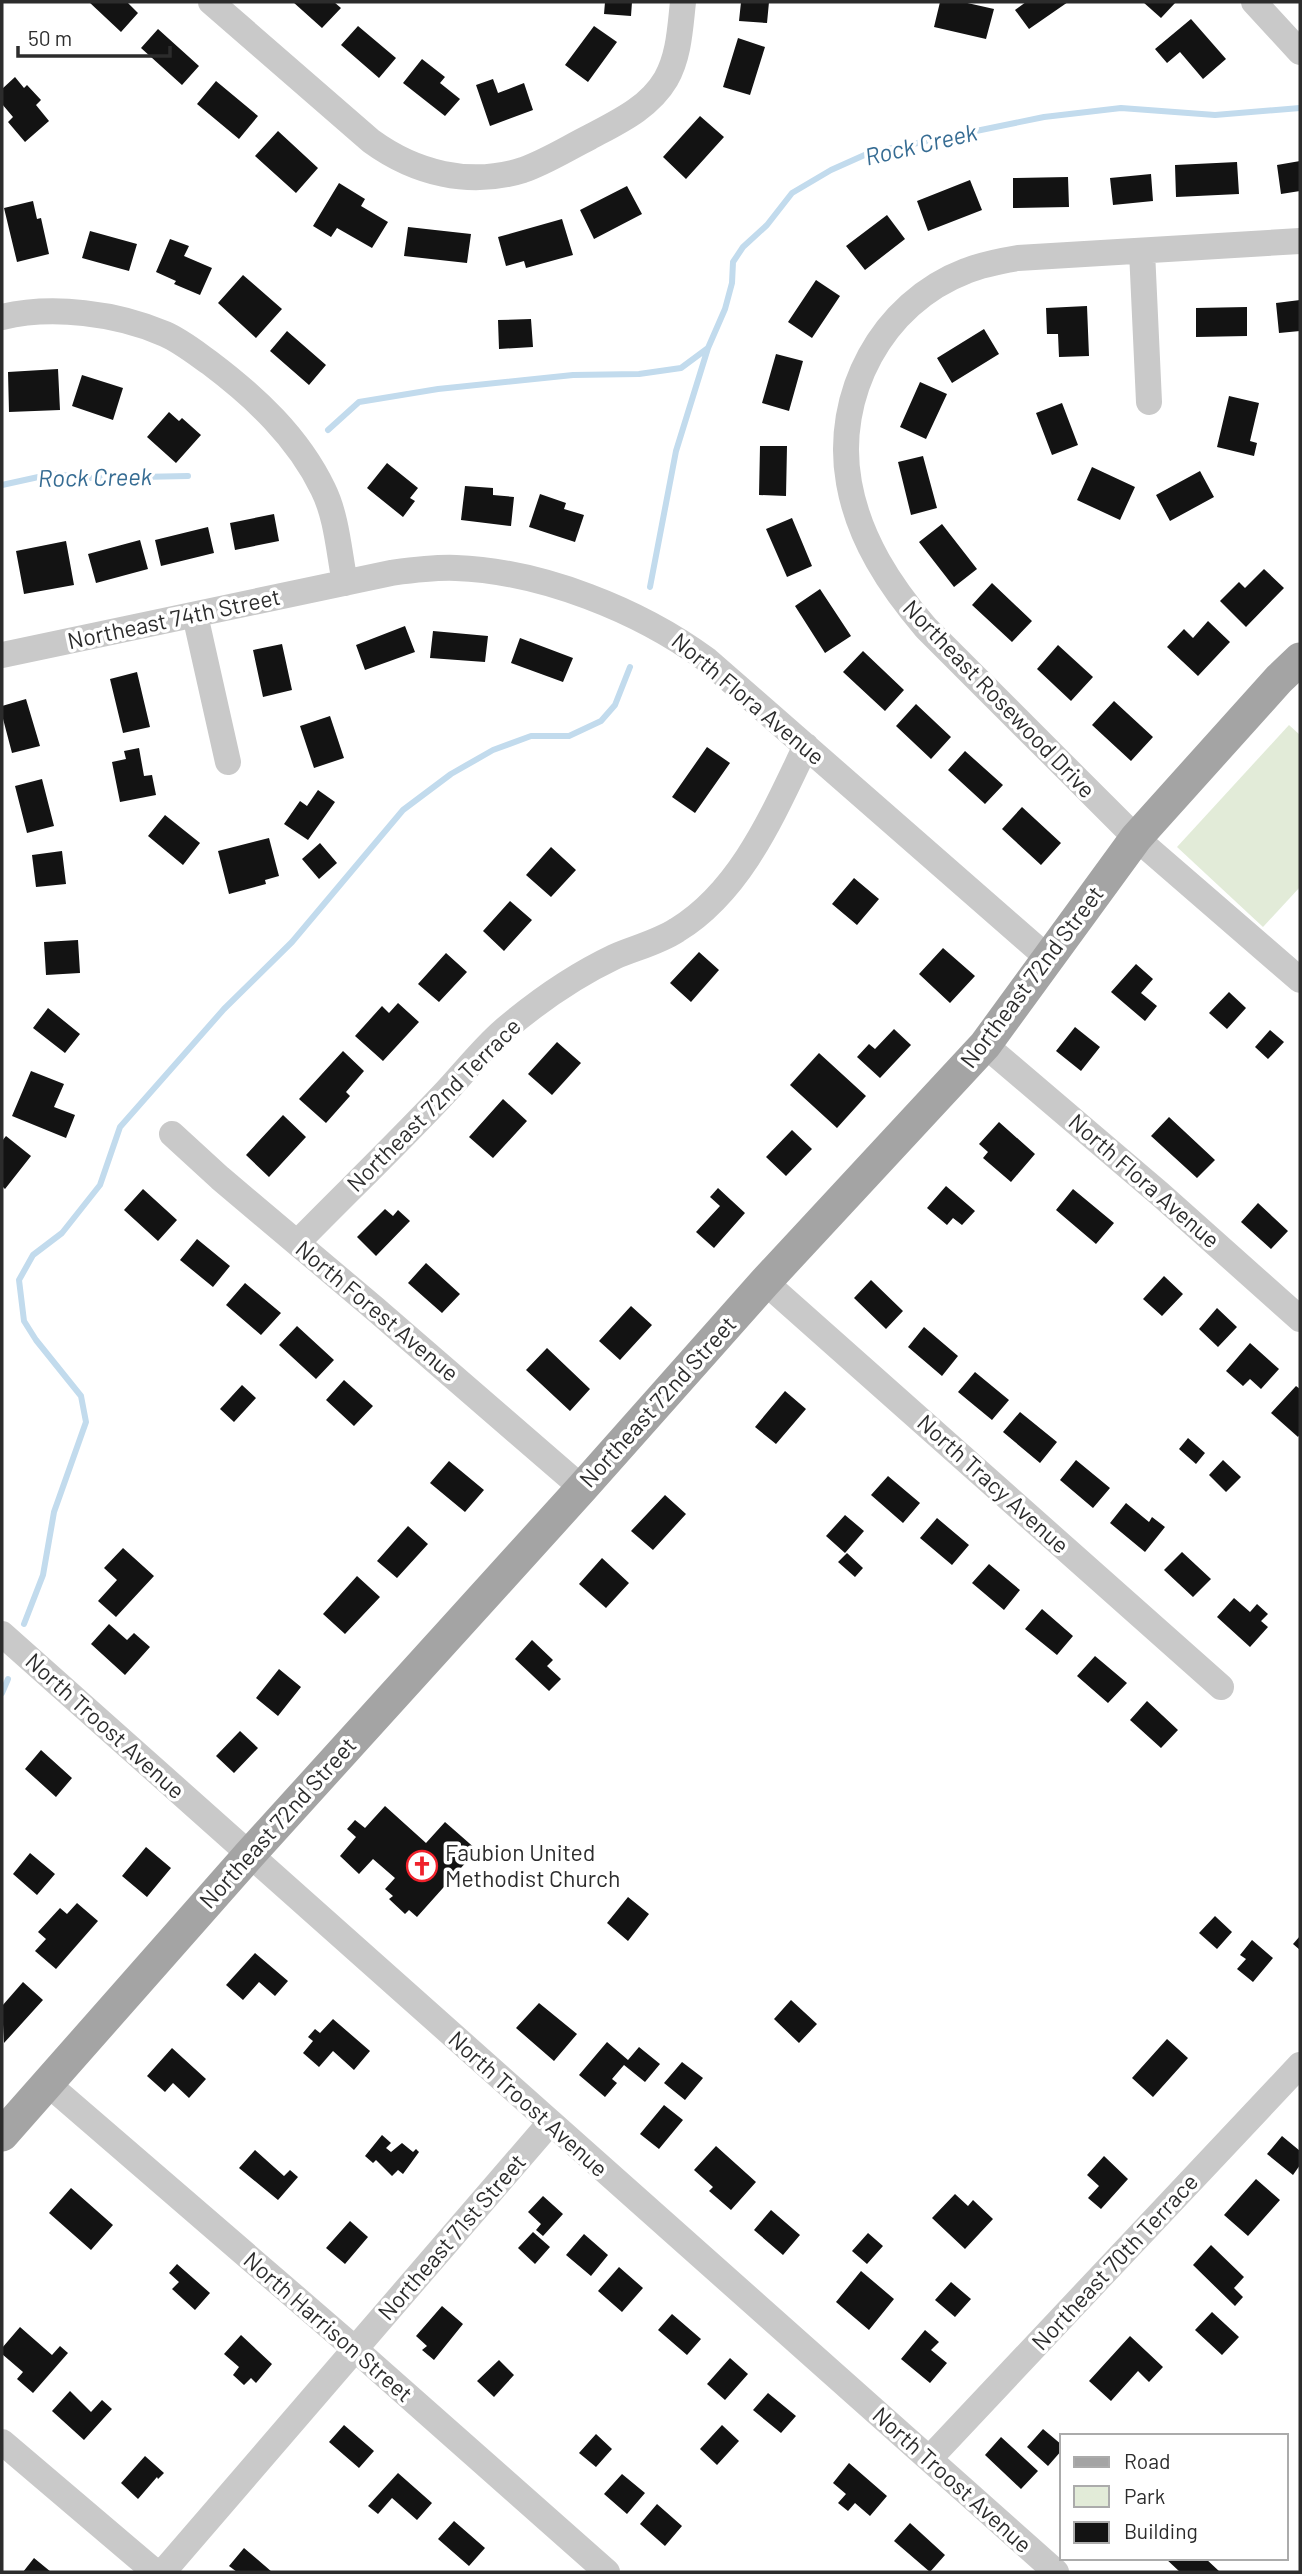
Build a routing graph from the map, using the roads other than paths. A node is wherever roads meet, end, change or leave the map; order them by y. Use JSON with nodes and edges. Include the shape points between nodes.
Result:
{"nodes":[{"id":1,"x":211,"y":2,"type":"edge"},
{"id":2,"x":684,"y":2,"type":"edge"},
{"id":3,"x":1255,"y":2,"type":"edge"},
{"id":4,"x":1300,"y":52,"type":"edge"},
{"id":5,"x":1300,"y":241,"type":"edge"},
{"id":6,"x":1142,"y":251,"type":"junction"},
{"id":7,"x":2,"y":317,"type":"edge"},
{"id":8,"x":1149,"y":402,"type":"dead end"},
{"id":9,"x":345,"y":583,"type":"junction"},
{"id":10,"x":195,"y":615,"type":"junction"},
{"id":11,"x":2,"y":655,"type":"edge"},
{"id":12,"x":1300,"y":659,"type":"edge"},
{"id":13,"x":806,"y":746,"type":"junction"},
{"id":14,"x":228,"y":762,"type":"dead end"},
{"id":15,"x":1136,"y":838,"type":"junction"},
{"id":16,"x":1049,"y":959,"type":"junction"},
{"id":17,"x":1300,"y":980,"type":"edge"},
{"id":18,"x":985,"y":1045,"type":"junction"},
{"id":19,"x":172,"y":1135,"type":"dead end"},
{"id":20,"x":297,"y":1243,"type":"junction"},
{"id":21,"x":765,"y":1282,"type":"junction"},
{"id":22,"x":1300,"y":1319,"type":"edge"},
{"id":23,"x":582,"y":1488,"type":"junction"},
{"id":24,"x":2,"y":1634,"type":"edge"},
{"id":25,"x":1221,"y":1687,"type":"dead end"},
{"id":26,"x":250,"y":1854,"type":"junction"},
{"id":27,"x":1300,"y":2065,"type":"edge"},
{"id":28,"x":48,"y":2084,"type":"junction"},
{"id":29,"x":549,"y":2124,"type":"junction"},
{"id":30,"x":2,"y":2135,"type":"edge"},
{"id":31,"x":355,"y":2349,"type":"junction"},
{"id":32,"x":2,"y":2442,"type":"edge"},
{"id":33,"x":929,"y":2459,"type":"junction"},
{"id":34,"x":155,"y":2572,"type":"edge"},
{"id":35,"x":163,"y":2572,"type":"edge"},
{"id":36,"x":607,"y":2572,"type":"edge"},
{"id":37,"x":1056,"y":2572,"type":"edge"}],
"edges":[{"from":1,"to":2,"type":"street","via":[[371,141],[422,170],[451,176],[522,170],[637,111],[665,81],[677,56]]},
{"from":3,"to":4,"type":"street"},
{"from":5,"to":6,"type":"street","name":"Northeast Rosewood Drive"},
{"from":6,"to":8,"type":"street"},
{"from":6,"to":15,"type":"street","name":"Northeast Rosewood Drive","via":[[991,262],[964,271],[917,299],[892,322],[866,362],[854,394],[846,456],[867,539],[904,603]]},
{"from":7,"to":9,"type":"street","via":[[48,312],[117,320],[167,334],[225,374],[289,434],[312,467],[329,502]]},
{"from":9,"to":10,"type":"street","name":"Northeast 74th Street"},
{"from":9,"to":13,"type":"street","name":"North Flora Avenue","via":[[391,573],[455,568],[519,576],[593,598],[642,618],[686,644]]},
{"from":10,"to":11,"type":"street","name":"Northeast 74th Street"},
{"from":10,"to":14,"type":"street"},
{"from":12,"to":15,"type":"main road","name":"Northeast 72nd Street"},
{"from":13,"to":16,"type":"street","name":"North Flora Avenue"},
{"from":13,"to":20,"type":"street","name":"Northeast 72nd Terrace","via":[[769,822],[712,901],[677,930],[586,972],[503,1031]]},
{"from":15,"to":16,"type":"main road","name":"Northeast 72nd Street"},
{"from":15,"to":17,"type":"street","name":"Northeast Rosewood Drive"},
{"from":16,"to":18,"type":"main road","name":"Northeast 72nd Street"},
{"from":18,"to":21,"type":"main road","name":"Northeast 72nd Street"},
{"from":18,"to":22,"type":"street","name":"North Flora Avenue"},
{"from":19,"to":20,"type":"street","name":"North Forest Avenue"},
{"from":20,"to":23,"type":"street","name":"North Forest Avenue"},
{"from":21,"to":23,"type":"main road","name":"Northeast 72nd Street"},
{"from":21,"to":25,"type":"street","name":"North Tracy Avenue"},
{"from":23,"to":26,"type":"main road","name":"Northeast 72nd Street"},
{"from":24,"to":26,"type":"street","name":"North Troost Avenue"},
{"from":26,"to":28,"type":"main road","name":"Northeast 72nd Street"},
{"from":26,"to":29,"type":"street","name":"North Troost Avenue"},
{"from":27,"to":33,"type":"street","name":"Northeast 70th Terrace"},
{"from":28,"to":30,"type":"main road","name":"Northeast 72nd Street"},
{"from":28,"to":31,"type":"street","name":"North Harrison Street"},
{"from":29,"to":31,"type":"street","name":"Northeast 71st Street"},
{"from":29,"to":33,"type":"street","name":"North Troost Avenue"},
{"from":31,"to":35,"type":"street","name":"Northeast 71st Street"},
{"from":31,"to":36,"type":"street","name":"North Harrison Street"},
{"from":32,"to":34,"type":"street"},
{"from":33,"to":37,"type":"street","name":"North Troost Avenue"}]}
